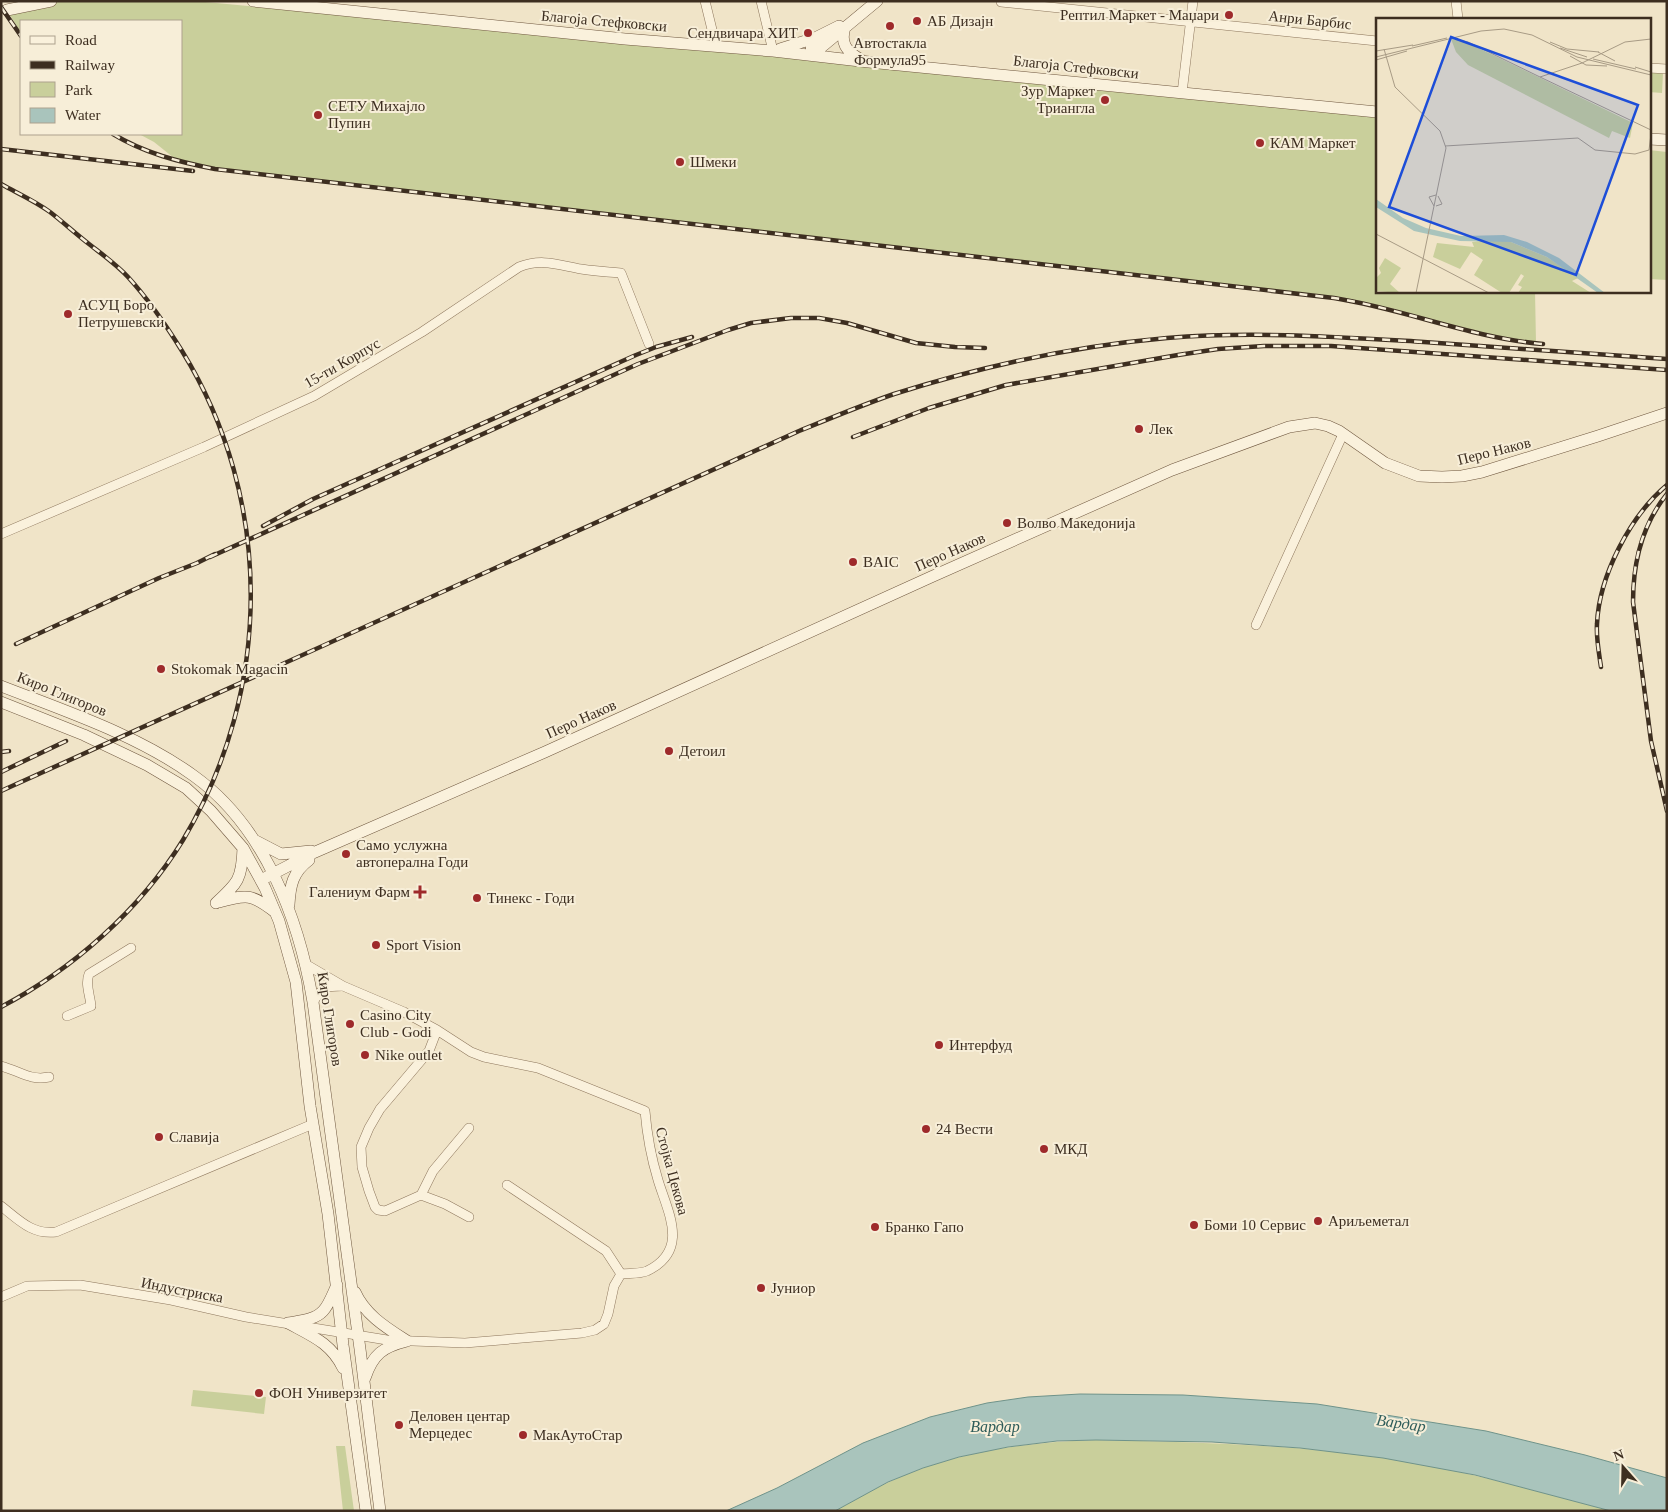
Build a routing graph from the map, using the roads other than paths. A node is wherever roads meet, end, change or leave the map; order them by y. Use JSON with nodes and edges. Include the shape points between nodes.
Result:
{"nodes":[{"id":1,"x":20,"y":1,"type":"edge"},
{"id":2,"x":51,"y":1,"type":"edge"},
{"id":3,"x":253,"y":1,"type":"edge"},
{"id":4,"x":706,"y":1,"type":"edge"},
{"id":5,"x":761,"y":1,"type":"edge"},
{"id":6,"x":877,"y":1,"type":"edge"},
{"id":7,"x":1192,"y":1,"type":"edge"},
{"id":8,"x":1456,"y":1,"type":"edge"},
{"id":9,"x":1001,"y":2,"type":"edge"},
{"id":10,"x":4,"y":12,"type":"edge"},
{"id":11,"x":856,"y":17,"type":"junction"},
{"id":12,"x":1458,"y":18,"type":"edge"},
{"id":13,"x":1190,"y":21,"type":"junction"},
{"id":14,"x":845,"y":27,"type":"junction"},
{"id":15,"x":816,"y":38,"type":"junction"},
{"id":16,"x":1376,"y":41,"type":"edge"},
{"id":17,"x":716,"y":46,"type":"junction"},
{"id":18,"x":773,"y":50,"type":"junction"},
{"id":19,"x":812,"y":55,"type":"junction"},
{"id":20,"x":864,"y":61,"type":"junction"},
{"id":21,"x":1650,"y":68,"type":"edge"},
{"id":22,"x":1667,"y":69,"type":"edge"},
{"id":23,"x":1182,"y":93,"type":"junction"},
{"id":24,"x":1376,"y":112,"type":"edge"},
{"id":25,"x":1650,"y":139,"type":"edge"},
{"id":26,"x":1667,"y":140,"type":"edge"},
{"id":27,"x":650,"y":344,"type":"dead end"},
{"id":28,"x":1667,"y":412,"type":"edge"},
{"id":29,"x":1342,"y":434,"type":"junction"},
{"id":30,"x":1,"y":534,"type":"edge"},
{"id":31,"x":1256,"y":625,"type":"dead end"},
{"id":32,"x":1,"y":686,"type":"edge"},
{"id":33,"x":1,"y":702,"type":"edge"},
{"id":34,"x":251,"y":838,"type":"junction"},
{"id":35,"x":242,"y":848,"type":"junction"},
{"id":36,"x":323,"y":849,"type":"junction"},
{"id":37,"x":273,"y":874,"type":"junction"},
{"id":38,"x":261,"y":880,"type":"junction"},
{"id":39,"x":289,"y":906,"type":"junction"},
{"id":40,"x":275,"y":912,"type":"junction"},
{"id":41,"x":131,"y":948,"type":"dead end"},
{"id":42,"x":307,"y":965,"type":"junction"},
{"id":43,"x":343,"y":986,"type":"junction"},
{"id":44,"x":313,"y":1002,"type":"junction"},
{"id":45,"x":67,"y":1016,"type":"dead end"},
{"id":46,"x":438,"y":1030,"type":"junction"},
{"id":47,"x":1,"y":1066,"type":"edge"},
{"id":48,"x":50,"y":1077,"type":"dead end"},
{"id":49,"x":313,"y":1124,"type":"junction"},
{"id":50,"x":470,"y":1128,"type":"dead end"},
{"id":51,"x":507,"y":1185,"type":"dead end"},
{"id":52,"x":421,"y":1195,"type":"junction"},
{"id":53,"x":1,"y":1206,"type":"edge"},
{"id":54,"x":469,"y":1217,"type":"dead end"},
{"id":55,"x":621,"y":1274,"type":"junction"},
{"id":56,"x":349,"y":1275,"type":"junction"},
{"id":57,"x":337,"y":1285,"type":"junction"},
{"id":58,"x":1,"y":1297,"type":"edge"},
{"id":59,"x":288,"y":1323,"type":"junction"},
{"id":60,"x":342,"y":1332,"type":"junction"},
{"id":61,"x":358,"y":1336,"type":"junction"},
{"id":62,"x":407,"y":1341,"type":"junction"},
{"id":63,"x":349,"y":1382,"type":"junction"},
{"id":64,"x":364,"y":1382,"type":"junction"},
{"id":65,"x":366,"y":1511,"type":"edge"},
{"id":66,"x":380,"y":1511,"type":"edge"}],
"edges":[{"from":1,"to":10,"type":"street"},
{"from":2,"to":10,"type":"street"},
{"from":3,"to":17,"type":"street","name":"Благоја Стефковски","via":[[625,40]]},
{"from":4,"to":17,"type":"street"},
{"from":5,"to":18,"type":"street"},
{"from":6,"to":11,"type":"street"},
{"from":7,"to":13,"type":"street"},
{"from":8,"to":12,"type":"street"},
{"from":9,"to":13,"type":"street","name":"Анри Барбис"},
{"from":11,"to":14,"type":"street"},
{"from":11,"to":15,"type":"street"},
{"from":13,"to":16,"type":"street","name":"Анри Барбис"},
{"from":13,"to":23,"type":"street"},
{"from":14,"to":19,"type":"street"},
{"from":14,"to":20,"type":"street","via":[[843,40],[846,48]]},
{"from":15,"to":18,"type":"street"},
{"from":15,"to":19,"type":"street","via":[[811,43]]},
{"from":17,"to":18,"type":"street","name":"Благоја Стефковски"},
{"from":18,"to":19,"type":"street","name":"Благоја Стефковски"},
{"from":19,"to":20,"type":"street","name":"Благоја Стефковски"},
{"from":20,"to":23,"type":"street","name":"Благоја Стефковски"},
{"from":21,"to":22,"type":"street"},
{"from":23,"to":24,"type":"street","name":"Благоја Стефковски"},
{"from":25,"to":26,"type":"street"},
{"from":27,"to":30,"type":"street","name":"15-ти Корпус","via":[[621,273],[532,262],[519,267],[422,332],[314,396]]},
{"from":28,"to":29,"type":"street","name":"Перо Наков","via":[[1462,476],[1419,476],[1400,470]]},
{"from":29,"to":31,"type":"street"},
{"from":29,"to":36,"type":"street","name":"Перо Наков","via":[[1328,426],[1303,424],[1197,460]]},
{"from":32,"to":34,"type":"street","name":"Киро Глигоров","via":[[104,726],[183,768],[220,798]]},
{"from":33,"to":35,"type":"street","name":"Киро Глигоров","via":[[84,735],[164,774],[186,788],[211,811]]},
{"from":34,"to":36,"type":"street","via":[[281,854]]},
{"from":34,"to":37,"type":"street","name":"Киро Глигоров"},
{"from":35,"to":38,"type":"street","name":"Киро Глигоров"},
{"from":35,"to":40,"type":"street","via":[[239,877],[216,903],[239,896],[248,897]]},
{"from":36,"to":37,"type":"street","name":"Перо Наков"},
{"from":36,"to":39,"type":"street","via":[[296,873],[291,884]]},
{"from":37,"to":38,"type":"street","name":"Перо Наков"},
{"from":37,"to":39,"type":"street","name":"Киро Глигоров"},
{"from":38,"to":40,"type":"street","name":"Киро Глигоров"},
{"from":39,"to":42,"type":"street","name":"Киро Глигоров"},
{"from":40,"to":49,"type":"street","name":"Киро Глигоров","via":[[296,982]]},
{"from":41,"to":45,"type":"street","via":[[89,974],[91,1006]]},
{"from":42,"to":43,"type":"street","name":"Стојка Цекова"},
{"from":42,"to":44,"type":"street","name":"Киро Глигоров"},
{"from":43,"to":44,"type":"street","via":[[324,988]]},
{"from":43,"to":46,"type":"street","name":"Стојка Цекова"},
{"from":44,"to":56,"type":"street","name":"Киро Глигоров"},
{"from":46,"to":52,"type":"street","via":[[428,1051],[380,1109],[361,1148],[362,1167],[378,1210],[385,1211]]},
{"from":46,"to":55,"type":"street","name":"Стојка Цекова","via":[[484,1058],[538,1068],[645,1112],[649,1144],[669,1210],[672,1247],[665,1259],[646,1272]]},
{"from":47,"to":48,"type":"street","via":[[28,1077]]},
{"from":49,"to":53,"type":"street","via":[[56,1232],[45,1234],[35,1231]]},
{"from":49,"to":57,"type":"street","name":"Киро Глигоров"},
{"from":50,"to":52,"type":"street","via":[[433,1171]]},
{"from":51,"to":55,"type":"street","via":[[606,1251]]},
{"from":52,"to":54,"type":"street"},
{"from":55,"to":62,"type":"street","via":[[614,1286],[604,1324],[594,1330],[501,1341]]},
{"from":56,"to":61,"type":"street","name":"Киро Глигоров"},
{"from":56,"to":62,"type":"street","via":[[362,1305],[379,1323]]},
{"from":57,"to":59,"type":"street","via":[[324,1311]]},
{"from":57,"to":60,"type":"street","name":"Киро Глигоров"},
{"from":58,"to":59,"type":"street","name":"Индустриска","via":[[27,1286],[80,1285]]},
{"from":59,"to":60,"type":"street","name":"Индустриска"},
{"from":59,"to":63,"type":"street","via":[[330,1348]]},
{"from":60,"to":61,"type":"street","name":"Индустриска"},
{"from":60,"to":63,"type":"street","name":"Киро Глигоров"},
{"from":61,"to":62,"type":"street"},
{"from":61,"to":64,"type":"street","name":"Киро Глигоров"},
{"from":62,"to":64,"type":"street","via":[[384,1349],[373,1358]]},
{"from":63,"to":65,"type":"street","name":"Киро Глигоров"},
{"from":64,"to":66,"type":"street","name":"Киро Глигоров"}]}
